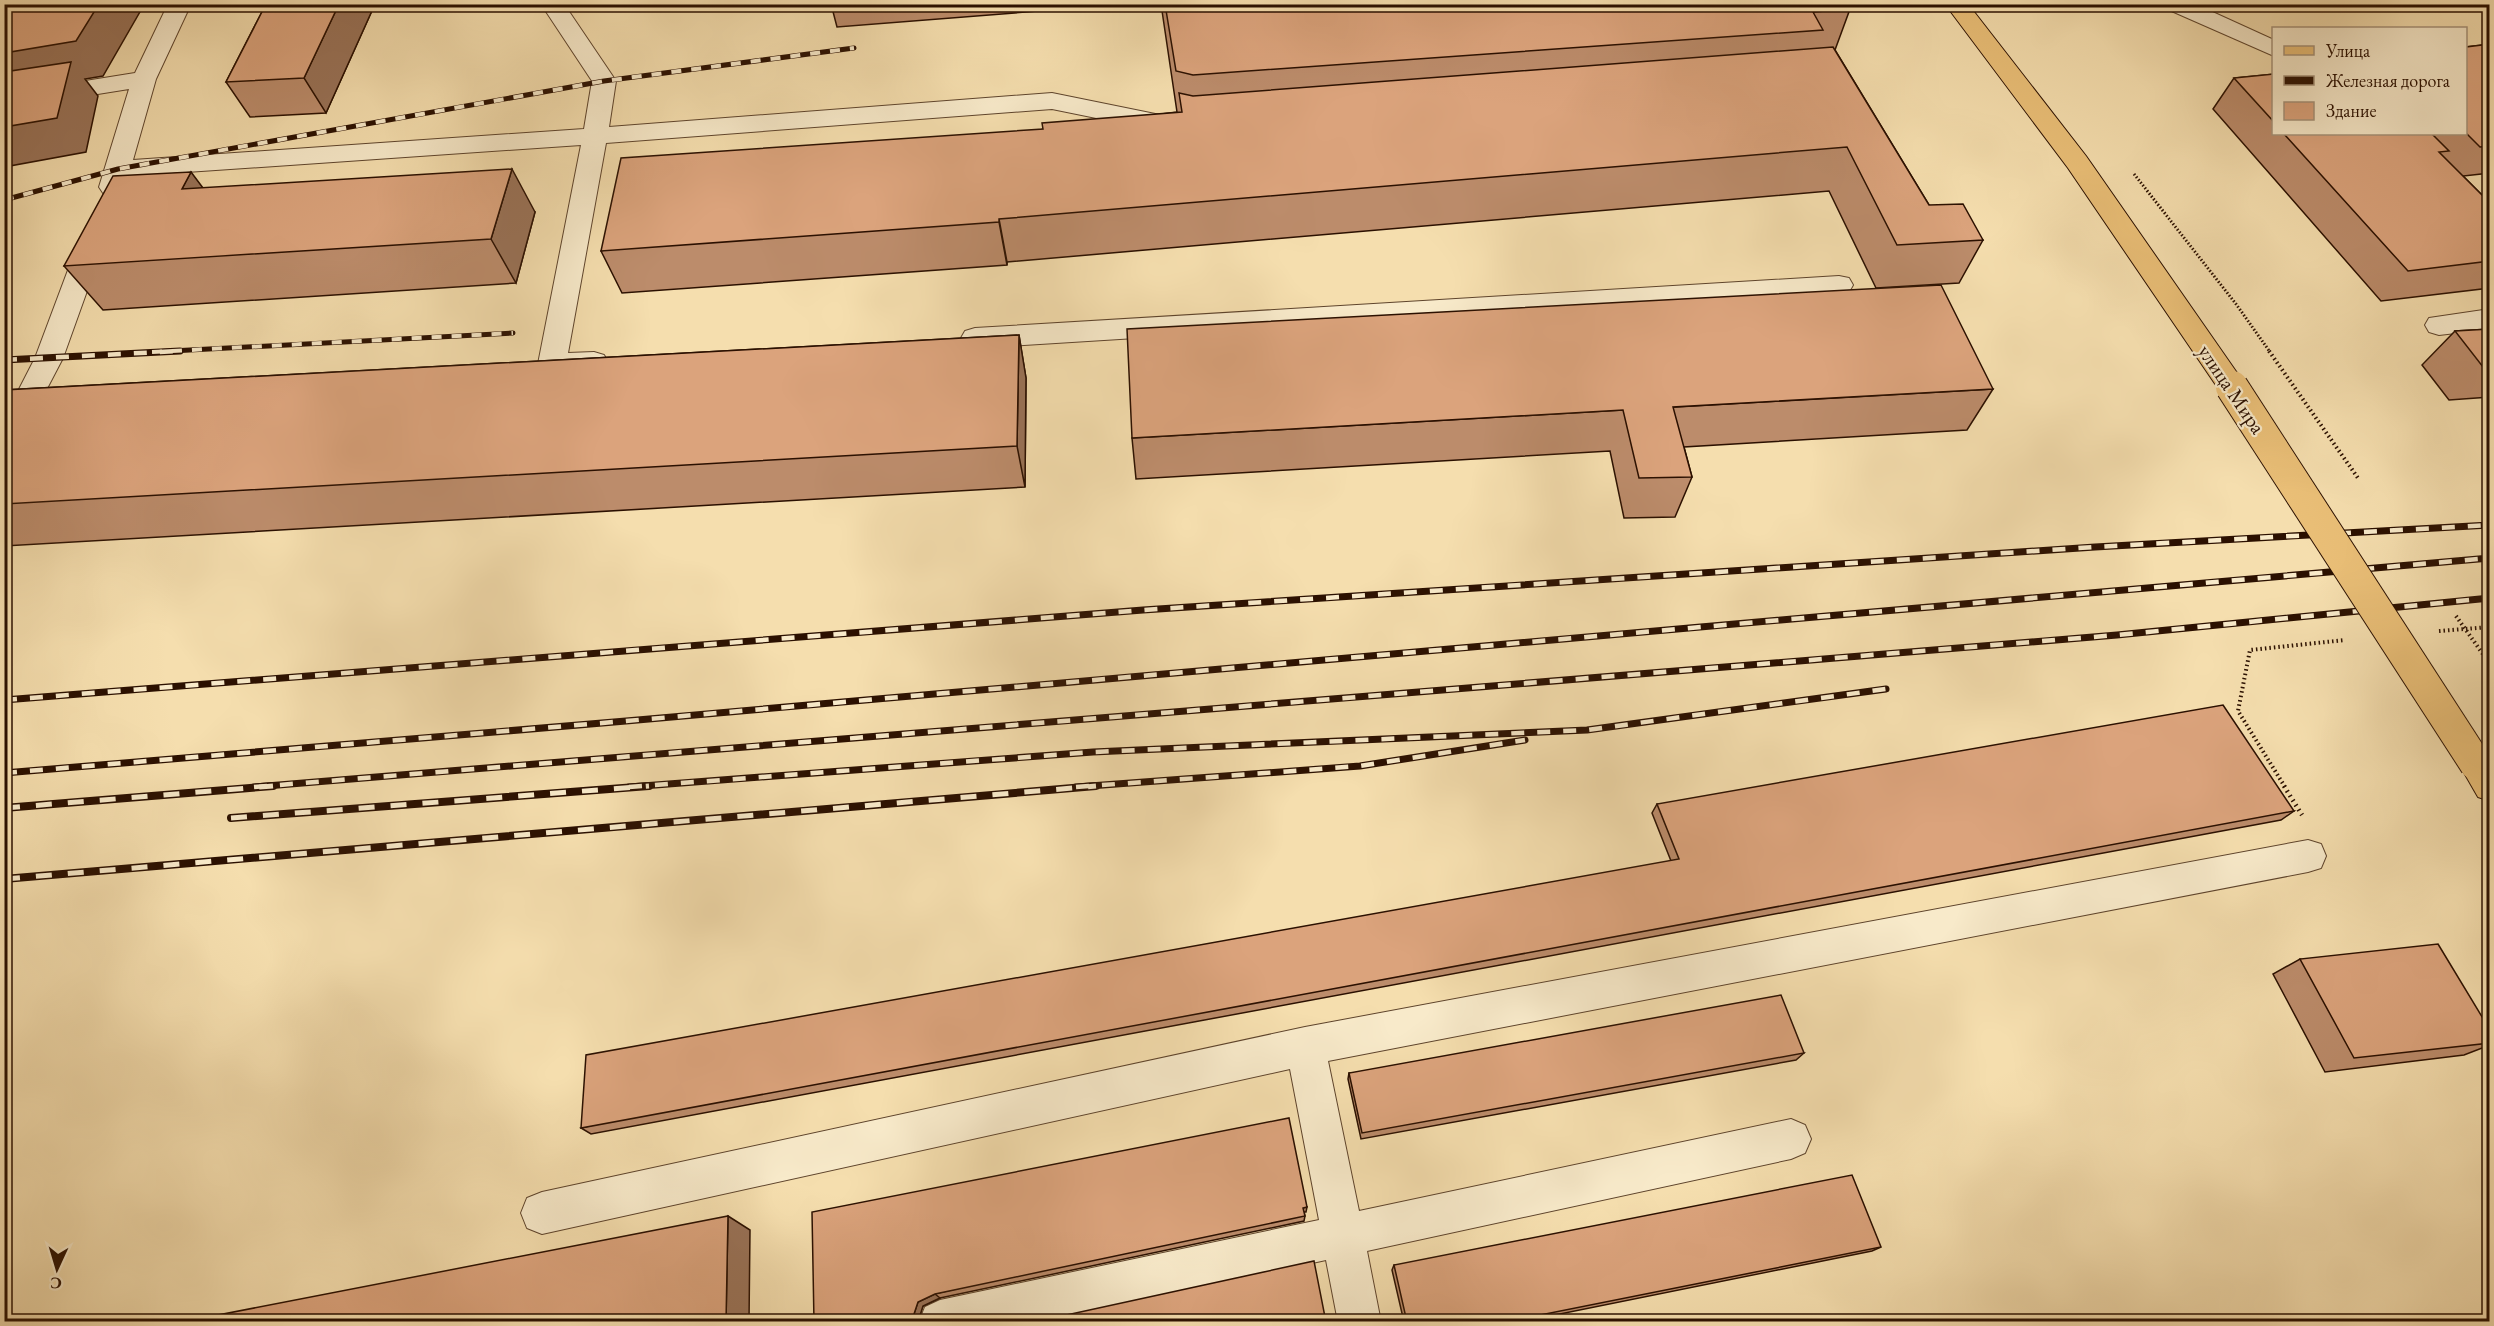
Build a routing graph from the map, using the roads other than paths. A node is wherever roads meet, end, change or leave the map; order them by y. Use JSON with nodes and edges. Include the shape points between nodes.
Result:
{"nodes":[{"id":1,"x":180,"y":4,"type":"edge"},
{"id":2,"x":552,"y":4,"type":"edge"},
{"id":3,"x":1956,"y":4,"type":"edge"},
{"id":4,"x":2175,"y":4,"type":"edge"},
{"id":5,"x":2272,"y":48,"type":"edge"},
{"id":6,"x":144,"y":79,"type":"junction"},
{"id":7,"x":4,"y":102,"type":"edge"},
{"id":8,"x":1194,"y":129,"type":"edge"},
{"id":9,"x":595,"y":136,"type":"junction"},
{"id":10,"x":118,"y":169,"type":"junction"},
{"id":11,"x":1839,"y":285,"type":"dead end"},
{"id":12,"x":2490,"y":319,"type":"edge"},
{"id":13,"x":2439,"y":325,"type":"dead end"},
{"id":14,"x":945,"y":340,"type":"edge"},
{"id":15,"x":624,"y":360,"type":"edge"},
{"id":16,"x":65,"y":393,"type":"edge"},
{"id":17,"x":17,"y":396,"type":"edge"},
{"id":18,"x":2483,"y":775,"type":"edge"},
{"id":19,"x":2308,"y":856,"type":"road end"},
{"id":20,"x":1305,"y":1046,"type":"junction"},
{"id":21,"x":1791,"y":1139,"type":"dead end"},
{"id":22,"x":542,"y":1213,"type":"dead end"},
{"id":23,"x":1342,"y":1233,"type":"junction"},
{"id":24,"x":940,"y":1322,"type":"edge"},
{"id":25,"x":1360,"y":1322,"type":"edge"}],
"edges":[{"from":1,"to":6,"type":"lane"},
{"from":2,"to":9,"type":"lane","via":[[604,81]]},
{"from":3,"to":18,"type":"main road","name":"улица Мира","bridge":true,"via":[[2077,162],[2232,387]]},
{"from":4,"to":5,"type":"lane"},
{"from":6,"to":7,"type":"lane"},
{"from":6,"to":10,"type":"lane"},
{"from":8,"to":9,"type":"lane","via":[[1052,101]]},
{"from":9,"to":10,"type":"lane"},
{"from":9,"to":15,"type":"lane","via":[[540,365]]},
{"from":10,"to":17,"type":"lane","via":[[49,358]]},
{"from":11,"to":14,"type":"lane"},
{"from":12,"to":13,"type":"lane"},
{"from":16,"to":17,"type":"lane"},
{"from":19,"to":20,"type":"lane"},
{"from":20,"to":22,"type":"lane"},
{"from":20,"to":23,"type":"lane"},
{"from":21,"to":23,"type":"lane"},
{"from":23,"to":24,"type":"lane"},
{"from":23,"to":25,"type":"lane"}]}
